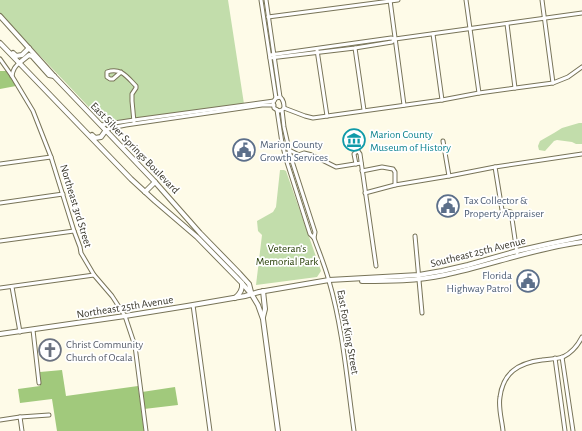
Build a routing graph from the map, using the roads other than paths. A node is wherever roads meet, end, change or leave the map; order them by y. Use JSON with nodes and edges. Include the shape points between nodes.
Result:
{"nodes":[{"id":1,"x":261,"y":0,"type":"edge"},
{"id":2,"x":266,"y":0,"type":"edge"},
{"id":3,"x":391,"y":0,"type":"edge"},
{"id":4,"x":398,"y":0,"type":"edge"},
{"id":5,"x":466,"y":0,"type":"edge"},
{"id":6,"x":542,"y":0,"type":"edge"},
{"id":7,"x":582,"y":13,"type":"edge"},
{"id":8,"x":0,"y":16,"type":"edge"},
{"id":9,"x":268,"y":18,"type":"junction"},
{"id":10,"x":545,"y":19,"type":"junction"},
{"id":11,"x":507,"y":24,"type":"junction"},
{"id":12,"x":471,"y":29,"type":"junction"},
{"id":13,"x":433,"y":34,"type":"junction"},
{"id":14,"x":0,"y":39,"type":"edge"},
{"id":15,"x":395,"y":40,"type":"junction"},
{"id":16,"x":0,"y":43,"type":"edge"},
{"id":17,"x":29,"y":48,"type":"junction"},
{"id":18,"x":355,"y":48,"type":"junction"},
{"id":19,"x":317,"y":50,"type":"junction"},
{"id":20,"x":270,"y":56,"type":"junction"},
{"id":21,"x":274,"y":56,"type":"junction"},
{"id":22,"x":0,"y":59,"type":"edge"},
{"id":23,"x":19,"y":62,"type":"junction"},
{"id":24,"x":582,"y":67,"type":"edge"},
{"id":25,"x":121,"y":72,"type":"dead end"},
{"id":26,"x":12,"y":76,"type":"junction"},
{"id":27,"x":54,"y":76,"type":"junction"},
{"id":28,"x":553,"y":84,"type":"junction"},
{"id":29,"x":515,"y":88,"type":"junction"},
{"id":30,"x":479,"y":93,"type":"junction"},
{"id":31,"x":276,"y":100,"type":"junction"},
{"id":32,"x":442,"y":100,"type":"junction"},
{"id":33,"x":404,"y":105,"type":"junction"},
{"id":34,"x":283,"y":109,"type":"junction"},
{"id":35,"x":277,"y":110,"type":"junction"},
{"id":36,"x":364,"y":110,"type":"junction"},
{"id":37,"x":290,"y":111,"type":"junction"},
{"id":38,"x":67,"y":112,"type":"junction"},
{"id":39,"x":282,"y":115,"type":"junction"},
{"id":40,"x":327,"y":116,"type":"junction"},
{"id":41,"x":134,"y":122,"type":"junction"},
{"id":42,"x":101,"y":125,"type":"junction"},
{"id":43,"x":106,"y":130,"type":"junction"},
{"id":44,"x":444,"y":141,"type":"dead end"},
{"id":45,"x":289,"y":150,"type":"junction"},
{"id":46,"x":582,"y":154,"type":"edge"},
{"id":47,"x":299,"y":155,"type":"junction"},
{"id":48,"x":51,"y":157,"type":"junction"},
{"id":49,"x":291,"y":158,"type":"junction"},
{"id":50,"x":286,"y":159,"type":"junction"},
{"id":51,"x":361,"y":163,"type":"junction"},
{"id":52,"x":0,"y":164,"type":"edge"},
{"id":53,"x":356,"y":164,"type":"junction"},
{"id":54,"x":495,"y":167,"type":"junction"},
{"id":55,"x":293,"y":168,"type":"junction"},
{"id":56,"x":362,"y":171,"type":"junction"},
{"id":57,"x":449,"y":176,"type":"junction"},
{"id":58,"x":155,"y":182,"type":"junction"},
{"id":59,"x":395,"y":184,"type":"junction"},
{"id":60,"x":145,"y":192,"type":"junction"},
{"id":61,"x":365,"y":193,"type":"junction"},
{"id":62,"x":63,"y":194,"type":"junction"},
{"id":63,"x":0,"y":203,"type":"edge"},
{"id":64,"x":74,"y":230,"type":"junction"},
{"id":65,"x":415,"y":236,"type":"dead end"},
{"id":66,"x":582,"y":237,"type":"edge"},
{"id":67,"x":314,"y":238,"type":"junction"},
{"id":68,"x":0,"y":241,"type":"edge"},
{"id":69,"x":582,"y":242,"type":"edge"},
{"id":70,"x":517,"y":253,"type":"junction"},
{"id":71,"x":376,"y":266,"type":"dead end"},
{"id":72,"x":94,"y":275,"type":"junction"},
{"id":73,"x":419,"y":277,"type":"junction"},
{"id":74,"x":329,"y":280,"type":"junction"},
{"id":75,"x":241,"y":282,"type":"junction"},
{"id":76,"x":12,"y":287,"type":"junction"},
{"id":77,"x":0,"y":288,"type":"edge"},
{"id":78,"x":263,"y":291,"type":"junction"},
{"id":79,"x":252,"y":294,"type":"junction"},
{"id":80,"x":235,"y":298,"type":"junction"},
{"id":81,"x":192,"y":305,"type":"junction"},
{"id":82,"x":422,"y":313,"type":"dead end"},
{"id":83,"x":125,"y":316,"type":"junction"},
{"id":84,"x":263,"y":319,"type":"junction"},
{"id":85,"x":33,"y":330,"type":"junction"},
{"id":86,"x":20,"y":332,"type":"junction"},
{"id":87,"x":0,"y":334,"type":"edge"},
{"id":88,"x":582,"y":337,"type":"edge"},
{"id":89,"x":562,"y":357,"type":"junction"},
{"id":90,"x":555,"y":358,"type":"junction"},
{"id":91,"x":39,"y":383,"type":"dead end"},
{"id":92,"x":50,"y":415,"type":"dead end"},
{"id":93,"x":20,"y":417,"type":"junction"},
{"id":94,"x":0,"y":420,"type":"edge"},
{"id":95,"x":22,"y":431,"type":"edge"},
{"id":96,"x":146,"y":431,"type":"edge"},
{"id":97,"x":210,"y":431,"type":"edge"},
{"id":98,"x":278,"y":431,"type":"edge"},
{"id":99,"x":354,"y":431,"type":"edge"},
{"id":100,"x":503,"y":431,"type":"edge"},
{"id":101,"x":565,"y":431,"type":"edge"},
{"id":102,"x":573,"y":431,"type":"edge"}],
"edges":[{"from":1,"to":20,"type":"street"},
{"from":2,"to":9,"type":"street"},
{"from":3,"to":4,"type":"street"},
{"from":3,"to":9,"type":"street"},
{"from":3,"to":15,"type":"street"},
{"from":5,"to":12,"type":"street"},
{"from":6,"to":10,"type":"street"},
{"from":7,"to":10,"type":"street"},
{"from":8,"to":17,"type":"main road","name":"East Silver Springs Boulevard"},
{"from":9,"to":21,"type":"street"},
{"from":10,"to":11,"type":"street"},
{"from":10,"to":28,"type":"street"},
{"from":11,"to":12,"type":"street"},
{"from":11,"to":29,"type":"street"},
{"from":12,"to":13,"type":"street"},
{"from":12,"to":30,"type":"street"},
{"from":13,"to":15,"type":"street"},
{"from":13,"to":32,"type":"street"},
{"from":14,"to":17,"type":"main road","via":[[16,56],[22,56]]},
{"from":15,"to":18,"type":"street"},
{"from":15,"to":19,"type":"street","via":[[391,38]]},
{"from":15,"to":33,"type":"street"},
{"from":16,"to":23,"type":"main road","name":"East Silver Springs Boulevard"},
{"from":17,"to":27,"type":"main road","name":"East Silver Springs Boulevard"},
{"from":18,"to":19,"type":"street"},
{"from":18,"to":36,"type":"street"},
{"from":19,"to":21,"type":"street"},
{"from":19,"to":40,"type":"street"},
{"from":20,"to":21,"type":"street"},
{"from":20,"to":31,"type":"street"},
{"from":21,"to":31,"type":"street"},
{"from":22,"to":26,"type":"street","name":"Northeast 3rd Street"},
{"from":23,"to":26,"type":"street","via":[[12,71]]},
{"from":23,"to":27,"type":"main road","via":[[29,55],[32,56],[49,75]]},
{"from":23,"to":38,"type":"main road","name":"East Silver Springs Boulevard"},
{"from":24,"to":28,"type":"street"},
{"from":25,"to":41,"type":"street","via":[[136,86],[132,94]]},
{"from":26,"to":48,"type":"street","name":"Northeast 3rd Street","via":[[33,111]]},
{"from":27,"to":42,"type":"main road","name":"East Silver Springs Boulevard"},
{"from":28,"to":29,"type":"street"},
{"from":29,"to":30,"type":"street"},
{"from":30,"to":32,"type":"street"},
{"from":31,"to":34,"type":"street","via":[[282,99]]},
{"from":31,"to":35,"type":"street","via":[[274,108]]},
{"from":31,"to":41,"type":"street"},
{"from":32,"to":33,"type":"street"},
{"from":33,"to":36,"type":"street"},
{"from":34,"to":35,"type":"street"},
{"from":34,"to":37,"type":"street"},
{"from":34,"to":39,"type":"street","name":"East Fort King Street"},
{"from":35,"to":50,"type":"street","name":"East Fort King Street"},
{"from":36,"to":40,"type":"street"},
{"from":37,"to":39,"type":"street"},
{"from":37,"to":40,"type":"street","via":[[314,118]]},
{"from":38,"to":43,"type":"main road","via":[[95,138],[101,137]]},
{"from":38,"to":60,"type":"main road","name":"East Silver Springs Boulevard"},
{"from":39,"to":45,"type":"street","name":"East Fort King Street"},
{"from":41,"to":42,"type":"street"},
{"from":41,"to":43,"type":"street"},
{"from":42,"to":43,"type":"main road","name":"East Silver Springs Boulevard"},
{"from":43,"to":58,"type":"main road","name":"East Silver Springs Boulevard"},
{"from":44,"to":57,"type":"street"},
{"from":45,"to":47,"type":"street"},
{"from":45,"to":49,"type":"street","name":"East Fort King Street"},
{"from":46,"to":54,"type":"street"},
{"from":47,"to":49,"type":"street"},
{"from":47,"to":53,"type":"street","via":[[312,155],[336,167]]},
{"from":47,"to":55,"type":"street","via":[[294,160]]},
{"from":48,"to":52,"type":"street"},
{"from":48,"to":62,"type":"street","name":"Northeast 3rd Street"},
{"from":49,"to":50,"type":"street"},
{"from":49,"to":55,"type":"street","name":"East Fort King Street"},
{"from":50,"to":67,"type":"street","name":"East Fort King Street","via":[[310,234]]},
{"from":51,"to":53,"type":"street"},
{"from":51,"to":53,"type":"street","via":[[358,151],[354,154]]},
{"from":51,"to":56,"type":"street"},
{"from":54,"to":57,"type":"street"},
{"from":54,"to":70,"type":"street","via":[[502,210],[511,212]]},
{"from":55,"to":67,"type":"street","name":"East Fort King Street","via":[[315,232]]},
{"from":56,"to":59,"type":"street","via":[[382,167],[393,169]]},
{"from":56,"to":61,"type":"street"},
{"from":57,"to":59,"type":"street"},
{"from":58,"to":60,"type":"main road"},
{"from":58,"to":79,"type":"main road","name":"East Silver Springs Boulevard","via":[[244,279]]},
{"from":59,"to":61,"type":"street"},
{"from":60,"to":75,"type":"main road","name":"East Silver Springs Boulevard","via":[[197,237]]},
{"from":61,"to":71,"type":"street"},
{"from":62,"to":63,"type":"street"},
{"from":62,"to":64,"type":"street","name":"Northeast 3rd Street"},
{"from":64,"to":68,"type":"street"},
{"from":64,"to":72,"type":"street","name":"Northeast 3rd Street","via":[[81,253]]},
{"from":65,"to":73,"type":"street"},
{"from":66,"to":70,"type":"main road","name":"Southeast 25th Avenue"},
{"from":67,"to":74,"type":"street","name":"East Fort King Street"},
{"from":69,"to":70,"type":"main road","name":"Southeast 25th Avenue"},
{"from":70,"to":73,"type":"main road","name":"Southeast 25th Avenue"},
{"from":72,"to":76,"type":"street"},
{"from":72,"to":83,"type":"street","name":"Northeast 3rd Street"},
{"from":73,"to":74,"type":"main road","name":"Southeast 25th Avenue"},
{"from":73,"to":82,"type":"street"},
{"from":74,"to":78,"type":"main road","name":"Southeast 25th Avenue"},
{"from":74,"to":99,"type":"street","name":"East Fort King Street","via":[[342,344]]},
{"from":75,"to":79,"type":"main road","name":"East Silver Springs Boulevard"},
{"from":75,"to":80,"type":"main road","via":[[241,293]]},
{"from":76,"to":77,"type":"street"},
{"from":76,"to":86,"type":"street"},
{"from":78,"to":79,"type":"main road","name":"Southeast 25th Avenue"},
{"from":78,"to":84,"type":"main road"},
{"from":79,"to":80,"type":"main road","name":"Northeast 25th Avenue"},
{"from":79,"to":84,"type":"main road","name":"East Silver Springs Boulevard"},
{"from":80,"to":81,"type":"main road","name":"Northeast 25th Avenue"},
{"from":81,"to":83,"type":"main road","name":"Northeast 25th Avenue"},
{"from":81,"to":97,"type":"street"},
{"from":83,"to":85,"type":"main road","name":"Northeast 25th Avenue"},
{"from":83,"to":96,"type":"street","name":"Northeast 3rd Street","via":[[135,346]]},
{"from":84,"to":98,"type":"main road","name":"East Silver Springs Boulevard"},
{"from":85,"to":86,"type":"main road","name":"Northeast 25th Avenue"},
{"from":85,"to":91,"type":"street"},
{"from":86,"to":87,"type":"main road","name":"Northeast 25th Avenue"},
{"from":88,"to":89,"type":"street","via":[[572,351]]},
{"from":89,"to":90,"type":"street"},
{"from":89,"to":102,"type":"street"},
{"from":90,"to":100,"type":"street","via":[[527,363],[518,367],[505,379],[500,398]]},
{"from":90,"to":101,"type":"street"},
{"from":92,"to":93,"type":"street"},
{"from":93,"to":94,"type":"street"},
{"from":93,"to":95,"type":"street"}]}
